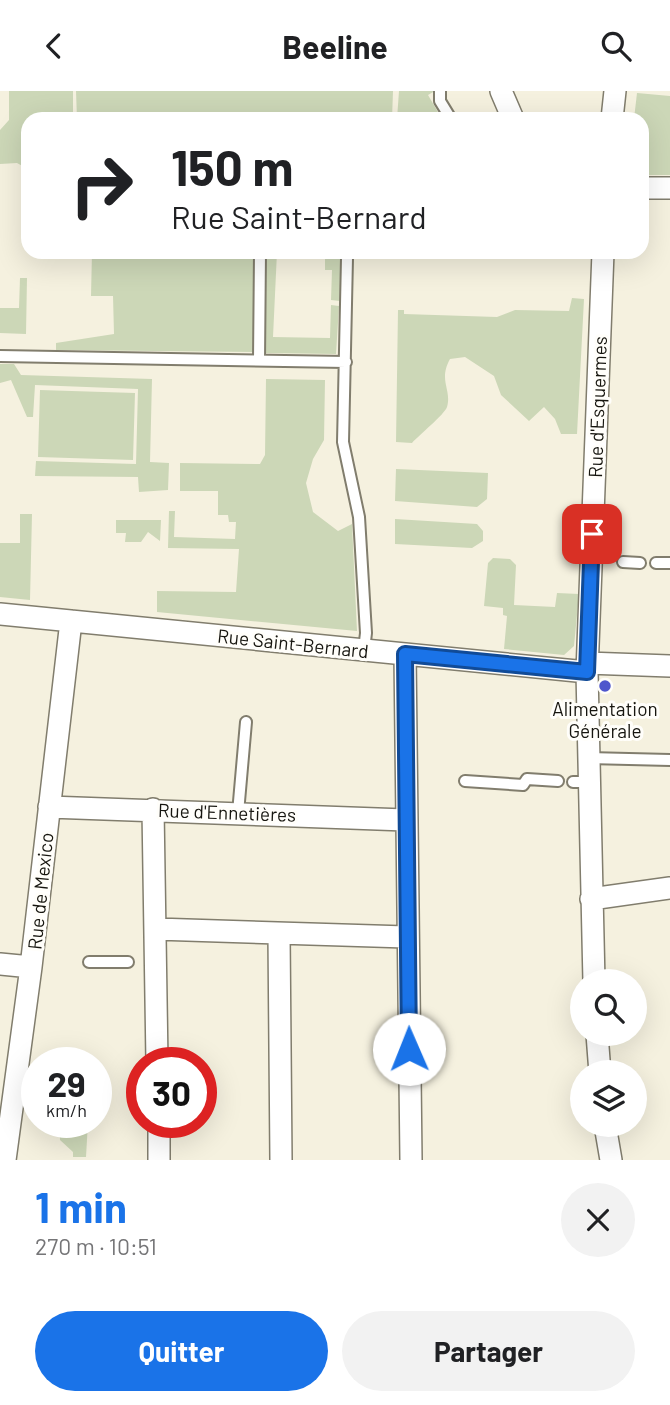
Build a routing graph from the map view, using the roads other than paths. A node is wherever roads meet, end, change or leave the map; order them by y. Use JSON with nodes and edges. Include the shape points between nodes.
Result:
{"nodes":[{"id":1,"x":440,"y":91,"type":"edge"},
{"id":2,"x":501,"y":91,"type":"edge"},
{"id":3,"x":615,"y":91,"type":"edge"},
{"id":4,"x":447,"y":112,"type":"edge"},
{"id":5,"x":510,"y":112,"type":"edge"},
{"id":6,"x":613,"y":112,"type":"edge"},
{"id":7,"x":649,"y":188,"type":"edge"},
{"id":8,"x":670,"y":188,"type":"edge"},
{"id":9,"x":260,"y":259,"type":"edge"},
{"id":10,"x":347,"y":259,"type":"edge"},
{"id":11,"x":603,"y":259,"type":"edge"},
{"id":12,"x":0,"y":356,"type":"edge"},
{"id":13,"x":259,"y":360,"type":"junction"},
{"id":14,"x":346,"y":362,"type":"junction"},
{"id":15,"x":622,"y":562,"type":"dead end"},
{"id":16,"x":640,"y":563,"type":"dead end"},
{"id":17,"x":656,"y":563,"type":"dead end"},
{"id":18,"x":670,"y":563,"type":"edge"},
{"id":19,"x":0,"y":614,"type":"edge"},
{"id":20,"x":71,"y":621,"type":"junction"},
{"id":21,"x":363,"y":650,"type":"junction"},
{"id":22,"x":405,"y":654,"type":"junction"},
{"id":23,"x":670,"y":666,"type":"edge"},
{"id":24,"x":587,"y":667,"type":"junction"},
{"id":25,"x":246,"y":722,"type":"dead end"},
{"id":26,"x":588,"y":758,"type":"junction"},
{"id":27,"x":670,"y":760,"type":"edge"},
{"id":28,"x":465,"y":781,"type":"dead end"},
{"id":29,"x":558,"y":781,"type":"dead end"},
{"id":30,"x":49,"y":807,"type":"junction"},
{"id":31,"x":153,"y":809,"type":"junction"},
{"id":32,"x":238,"y":813,"type":"junction"},
{"id":33,"x":405,"y":820,"type":"junction"},
{"id":34,"x":670,"y":888,"type":"edge"},
{"id":35,"x":591,"y":899,"type":"junction"},
{"id":36,"x":156,"y":929,"type":"junction"},
{"id":37,"x":279,"y":934,"type":"junction"},
{"id":38,"x":407,"y":937,"type":"junction"},
{"id":39,"x":89,"y":962,"type":"dead end"},
{"id":40,"x":128,"y":962,"type":"dead end"},
{"id":41,"x":0,"y":964,"type":"edge"},
{"id":42,"x":31,"y":967,"type":"junction"},
{"id":43,"x":594,"y":969,"type":"edge"},
{"id":44,"x":157,"y":1047,"type":"edge"},
{"id":45,"x":9,"y":1066,"type":"edge"},
{"id":46,"x":608,"y":1137,"type":"edge"},
{"id":47,"x":159,"y":1138,"type":"edge"},
{"id":48,"x":5,"y":1160,"type":"edge"},
{"id":49,"x":159,"y":1160,"type":"edge"},
{"id":50,"x":281,"y":1160,"type":"edge"},
{"id":51,"x":411,"y":1160,"type":"edge"},
{"id":52,"x":611,"y":1160,"type":"edge"}],
"edges":[{"from":1,"to":4,"type":"lane"},
{"from":2,"to":5,"type":"street"},
{"from":3,"to":6,"type":"street"},
{"from":7,"to":8,"type":"street"},
{"from":9,"to":13,"type":"lane"},
{"from":10,"to":14,"type":"lane"},
{"from":11,"to":24,"type":"street","name":"Rue d'Esquermes","via":[[598,562]]},
{"from":12,"to":13,"type":"lane"},
{"from":13,"to":14,"type":"lane"},
{"from":14,"to":21,"type":"lane","via":[[343,442],[359,517],[366,633]]},
{"from":15,"to":16,"type":"lane"},
{"from":17,"to":18,"type":"lane"},
{"from":19,"to":20,"type":"street","name":"Rue Saint-Bernard"},
{"from":20,"to":21,"type":"street","name":"Rue Saint-Bernard"},
{"from":20,"to":30,"type":"street","name":"Rue de Mexico"},
{"from":21,"to":22,"type":"street","name":"Rue Saint-Bernard"},
{"from":22,"to":24,"type":"street","name":"Rue Saint-Bernard"},
{"from":22,"to":33,"type":"street"},
{"from":23,"to":24,"type":"street","name":"Rue Saint-Bernard"},
{"from":24,"to":26,"type":"street","name":"Rue d'Esquermes"},
{"from":25,"to":32,"type":"lane"},
{"from":26,"to":27,"type":"lane"},
{"from":26,"to":35,"type":"street","name":"Rue d'Esquermes","via":[[581,782]]},
{"from":28,"to":29,"type":"lane","via":[[523,785],[527,779]]},
{"from":30,"to":31,"type":"street","name":"Rue d'Ennetières"},
{"from":30,"to":42,"type":"street","name":"Rue de Mexico"},
{"from":31,"to":32,"type":"street","name":"Rue d'Ennetières"},
{"from":31,"to":36,"type":"street"},
{"from":32,"to":33,"type":"street","name":"Rue d'Ennetières"},
{"from":33,"to":38,"type":"street"},
{"from":34,"to":35,"type":"street"},
{"from":35,"to":43,"type":"street","name":"Rue d'Esquermes"},
{"from":36,"to":37,"type":"street"},
{"from":36,"to":44,"type":"street","via":[[149,962]]},
{"from":37,"to":38,"type":"street"},
{"from":37,"to":50,"type":"street"},
{"from":38,"to":51,"type":"street"},
{"from":39,"to":40,"type":"lane"},
{"from":41,"to":42,"type":"street"},
{"from":42,"to":45,"type":"street","name":"Rue de Mexico"},
{"from":45,"to":48,"type":"street","name":"Rue de Mexico"},
{"from":46,"to":52,"type":"street"},
{"from":47,"to":49,"type":"street"}]}
